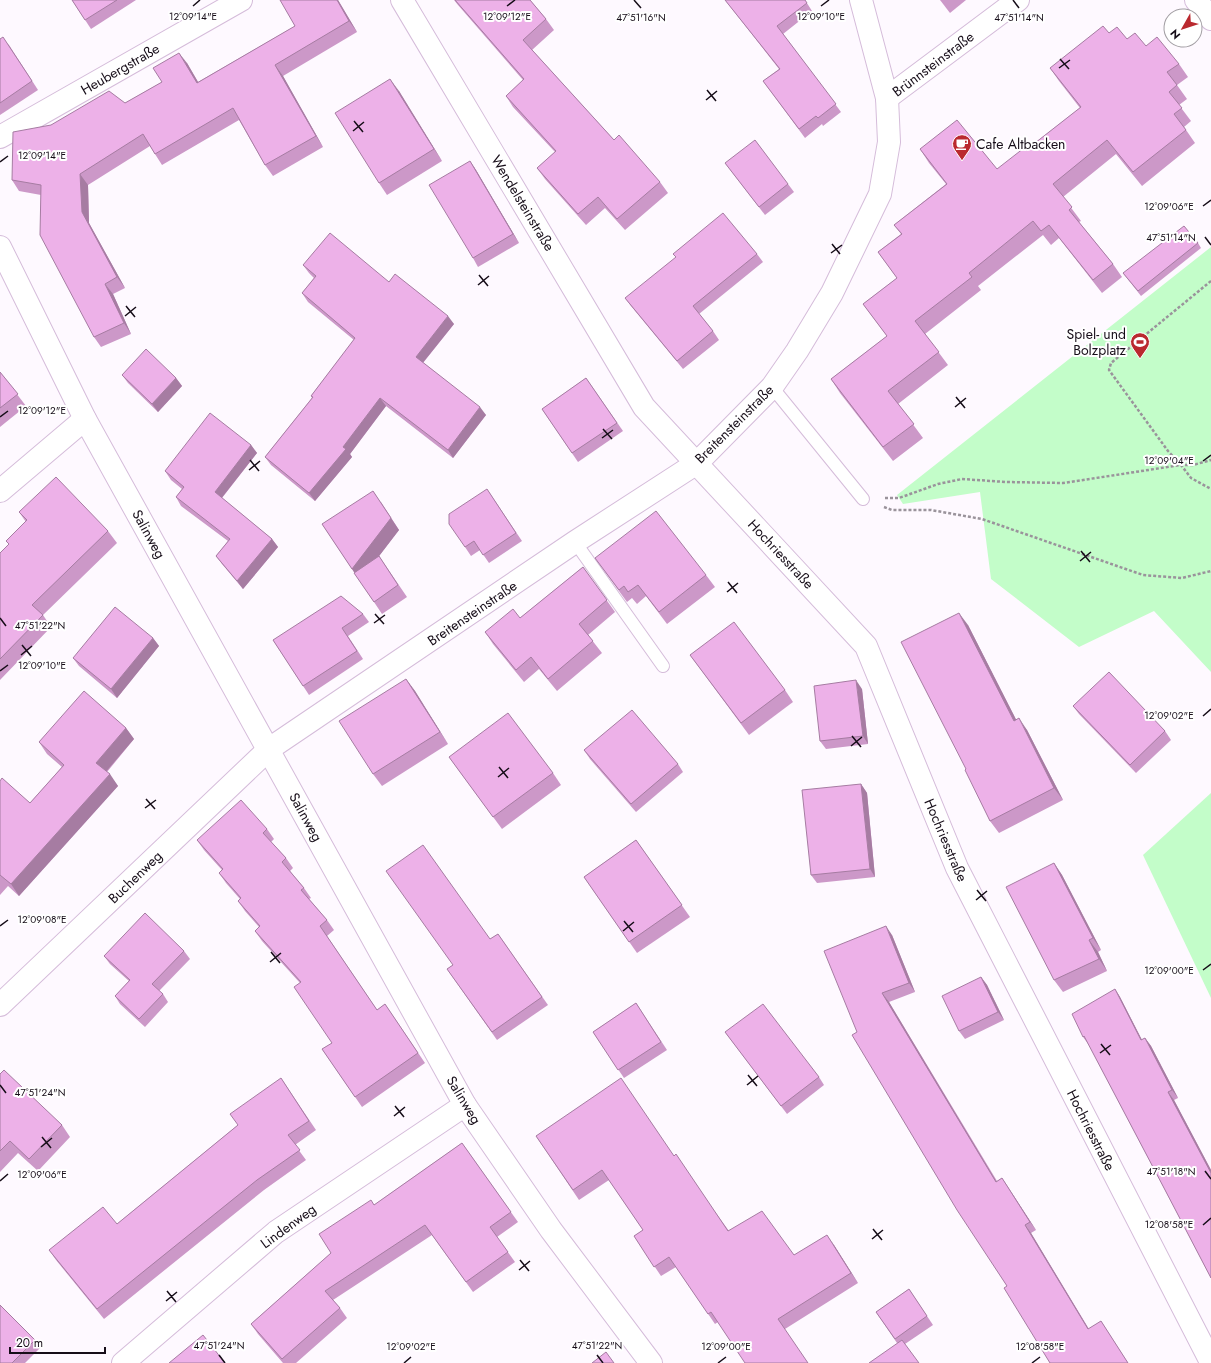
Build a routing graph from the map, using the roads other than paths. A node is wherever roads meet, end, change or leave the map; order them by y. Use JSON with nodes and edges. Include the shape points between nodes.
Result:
{"nodes":[{"id":1,"x":241,"y":0,"type":"edge"},
{"id":2,"x":402,"y":0,"type":"edge"},
{"id":3,"x":861,"y":0,"type":"edge"},
{"id":4,"x":1018,"y":0,"type":"edge"},
{"id":5,"x":1196,"y":0,"type":"edge"},
{"id":6,"x":1211,"y":19,"type":"edge"},
{"id":7,"x":887,"y":98,"type":"junction"},
{"id":8,"x":0,"y":137,"type":"edge"},
{"id":9,"x":0,"y":247,"type":"edge"},
{"id":10,"x":772,"y":387,"type":"junction"},
{"id":11,"x":644,"y":407,"type":"joint"},
{"id":12,"x":84,"y":419,"type":"junction"},
{"id":13,"x":697,"y":463,"type":"junction"},
{"id":14,"x":0,"y":491,"type":"edge"},
{"id":15,"x":863,"y":499,"type":"road end"},
{"id":16,"x":575,"y":542,"type":"junction"},
{"id":17,"x":663,"y":666,"type":"dead end"},
{"id":18,"x":269,"y":749,"type":"junction"},
{"id":19,"x":0,"y":1005,"type":"edge"},
{"id":20,"x":465,"y":1106,"type":"junction"},
{"id":21,"x":1211,"y":1362,"type":"edge"},
{"id":22,"x":123,"y":1363,"type":"edge"},
{"id":23,"x":652,"y":1363,"type":"edge"}],
"edges":[{"from":1,"to":8,"type":"street","name":"Heubergstraße"},
{"from":2,"to":11,"type":"street","name":"Wendelsteinstraße"},
{"from":3,"to":7,"type":"street","name":"Breitensteinstraße"},
{"from":4,"to":7,"type":"street","name":"Brünnsteinstraße"},
{"from":5,"to":6,"type":"street"},
{"from":7,"to":10,"type":"street","name":"Breitensteinstraße","via":[[889,142],[880,194],[832,294]]},
{"from":9,"to":12,"type":"street","name":"Salinweg"},
{"from":10,"to":13,"type":"street","name":"Breitensteinstraße"},
{"from":10,"to":15,"type":"lane"},
{"from":11,"to":13,"type":"street","name":"Hochriesstraße"},
{"from":12,"to":14,"type":"street"},
{"from":12,"to":18,"type":"street","name":"Salinweg"},
{"from":13,"to":16,"type":"street","name":"Breitensteinstraße"},
{"from":13,"to":21,"type":"street","name":"Hochriesstraße","via":[[866,646],[957,868]]},
{"from":16,"to":17,"type":"lane"},
{"from":16,"to":18,"type":"street","name":"Breitensteinstraße"},
{"from":18,"to":19,"type":"street","name":"Buchenweg"},
{"from":18,"to":20,"type":"street","name":"Salinweg"},
{"from":20,"to":22,"type":"street","name":"Lindenweg","via":[[276,1232]]},
{"from":20,"to":23,"type":"street","name":"Salinweg","via":[[551,1230]]}]}
